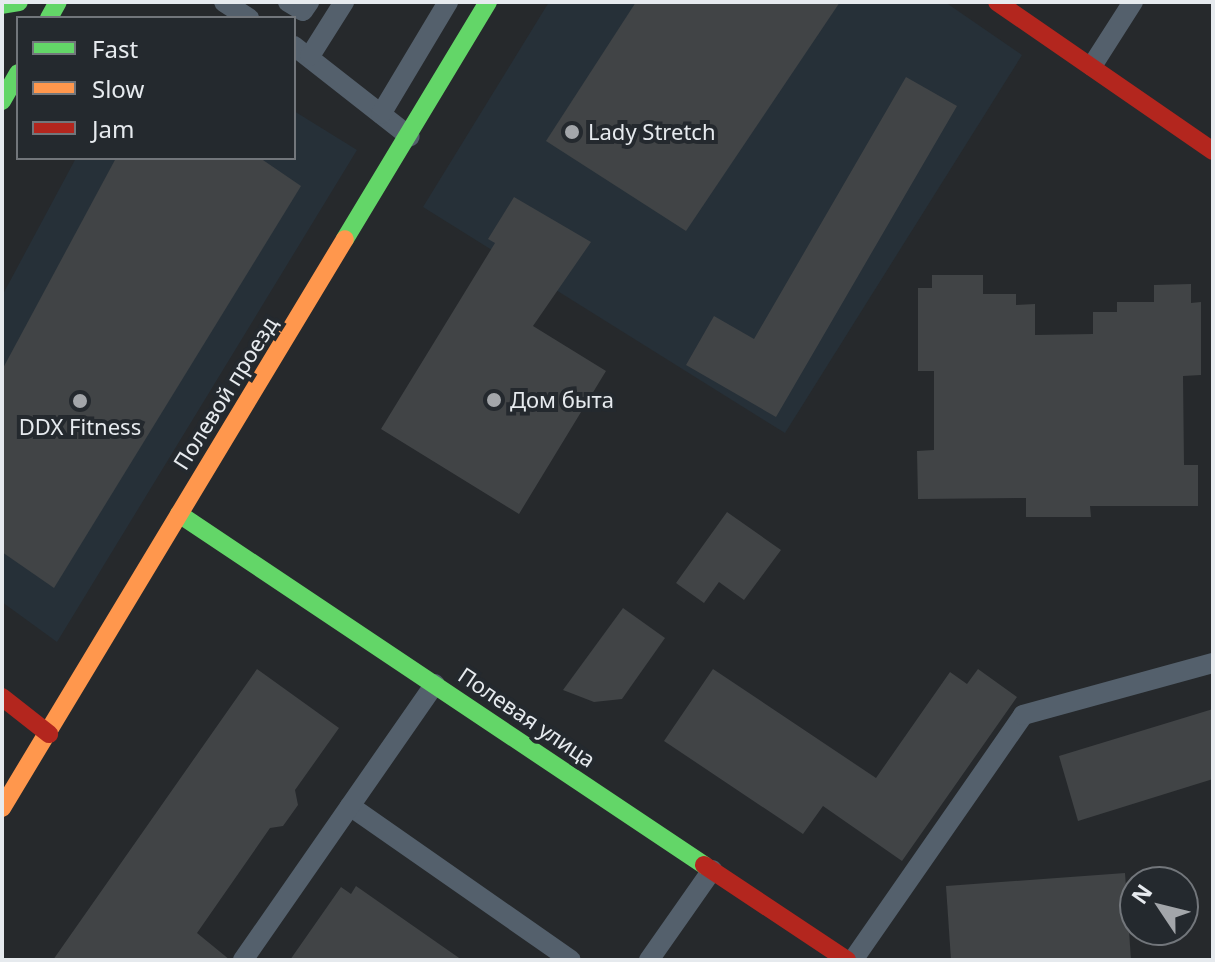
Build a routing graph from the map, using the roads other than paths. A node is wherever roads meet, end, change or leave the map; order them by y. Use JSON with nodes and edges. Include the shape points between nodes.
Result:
{"nodes":[{"id":1,"x":19,"y":2,"type":"edge"},
{"id":2,"x":224,"y":2,"type":"edge"},
{"id":3,"x":288,"y":2,"type":"edge"},
{"id":4,"x":309,"y":2,"type":"edge"},
{"id":5,"x":344,"y":2,"type":"edge"},
{"id":6,"x":448,"y":2,"type":"edge"},
{"id":7,"x":488,"y":2,"type":"edge"},
{"id":8,"x":997,"y":2,"type":"edge"},
{"id":9,"x":1133,"y":2,"type":"edge"},
{"id":10,"x":2,"y":5,"type":"edge"},
{"id":11,"x":246,"y":16,"type":"edge"},
{"id":12,"x":302,"y":51,"type":"edge"},
{"id":13,"x":1092,"y":66,"type":"junction"},
{"id":14,"x":16,"y":76,"type":"edge"},
{"id":15,"x":2,"y":101,"type":"edge"},
{"id":16,"x":381,"y":114,"type":"junction"},
{"id":17,"x":410,"y":137,"type":"junction"},
{"id":18,"x":1213,"y":151,"type":"edge"},
{"id":19,"x":179,"y":514,"type":"junction"},
{"id":20,"x":1213,"y":663,"type":"edge"},
{"id":21,"x":435,"y":684,"type":"junction"},
{"id":22,"x":2,"y":697,"type":"edge"},
{"id":23,"x":49,"y":734,"type":"junction"},
{"id":24,"x":350,"y":806,"type":"junction"},
{"id":25,"x":2,"y":808,"type":"edge"},
{"id":26,"x":712,"y":870,"type":"junction"},
{"id":27,"x":243,"y":960,"type":"edge"},
{"id":28,"x":571,"y":960,"type":"edge"},
{"id":29,"x":649,"y":960,"type":"edge"},
{"id":30,"x":850,"y":960,"type":"edge"}],
"edges":[{"from":1,"to":10,"type":"street"},
{"from":2,"to":11,"type":"lane"},
{"from":3,"to":4,"type":"lane","via":[[303,11]]},
{"from":5,"to":12,"type":"lane"},
{"from":6,"to":16,"type":"lane"},
{"from":7,"to":17,"type":"street","name":"Полевой проезд"},
{"from":8,"to":13,"type":"street"},
{"from":9,"to":13,"type":"lane"},
{"from":12,"to":16,"type":"lane"},
{"from":13,"to":18,"type":"street"},
{"from":14,"to":15,"type":"street"},
{"from":16,"to":17,"type":"lane"},
{"from":17,"to":19,"type":"street","name":"Полевой проезд"},
{"from":19,"to":21,"type":"street","name":"Полевая улица"},
{"from":19,"to":23,"type":"street","name":"Полевой проезд"},
{"from":20,"to":30,"type":"lane","via":[[1023,715]]},
{"from":21,"to":24,"type":"lane"},
{"from":21,"to":26,"type":"street","name":"Полевая улица"},
{"from":22,"to":23,"type":"street"},
{"from":23,"to":25,"type":"street","name":"Полевой проезд","via":[[21,764]]},
{"from":24,"to":27,"type":"lane"},
{"from":24,"to":28,"type":"lane"},
{"from":26,"to":29,"type":"lane"},
{"from":26,"to":30,"type":"street","name":"Полевая улица"}]}
